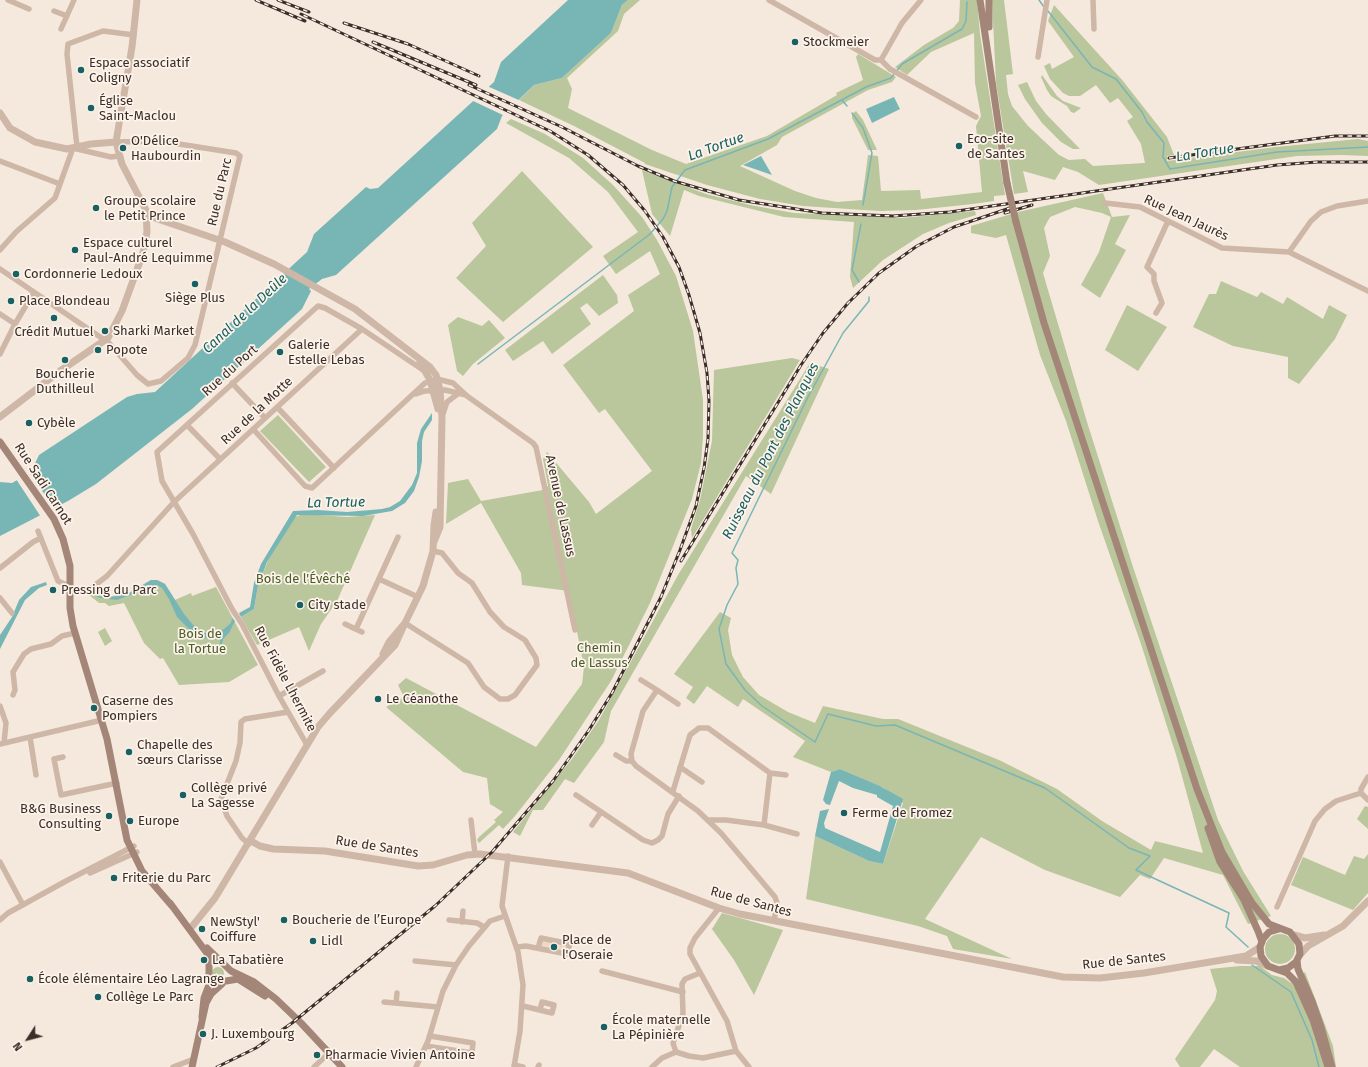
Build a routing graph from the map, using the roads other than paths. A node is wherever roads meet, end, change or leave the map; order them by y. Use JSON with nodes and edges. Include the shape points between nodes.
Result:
{"nodes":[{"id":1,"x":8,"y":0,"type":"edge"},
{"id":2,"x":74,"y":0,"type":"edge"},
{"id":3,"x":137,"y":0,"type":"edge"},
{"id":4,"x":769,"y":0,"type":"edge"},
{"id":5,"x":921,"y":0,"type":"edge"},
{"id":6,"x":980,"y":0,"type":"edge"},
{"id":7,"x":989,"y":0,"type":"edge"},
{"id":8,"x":1093,"y":0,"type":"edge"},
{"id":9,"x":1047,"y":1,"type":"edge"},
{"id":10,"x":29,"y":9,"type":"dead end"},
{"id":11,"x":54,"y":11,"type":"dead end"},
{"id":12,"x":67,"y":16,"type":"junction"},
{"id":13,"x":61,"y":28,"type":"dead end"},
{"id":14,"x":1094,"y":29,"type":"dead end"},
{"id":15,"x":134,"y":35,"type":"junction"},
{"id":16,"x":1038,"y":57,"type":"dead end"},
{"id":17,"x":881,"y":60,"type":"junction"},
{"id":18,"x":990,"y":67,"type":"junction"},
{"id":19,"x":0,"y":113,"type":"edge"},
{"id":20,"x":976,"y":117,"type":"dead end"},
{"id":21,"x":116,"y":142,"type":"junction"},
{"id":22,"x":75,"y":148,"type":"junction"},
{"id":23,"x":119,"y":156,"type":"junction"},
{"id":24,"x":0,"y":161,"type":"edge"},
{"id":25,"x":60,"y":184,"type":"junction"},
{"id":26,"x":1368,"y":201,"type":"edge"},
{"id":27,"x":1105,"y":203,"type":"dead end"},
{"id":28,"x":146,"y":215,"type":"junction"},
{"id":29,"x":1168,"y":221,"type":"junction"},
{"id":30,"x":220,"y":241,"type":"junction"},
{"id":31,"x":0,"y":250,"type":"edge"},
{"id":32,"x":1289,"y":252,"type":"junction"},
{"id":33,"x":0,"y":269,"type":"edge"},
{"id":34,"x":1368,"y":291,"type":"edge"},
{"id":35,"x":34,"y":292,"type":"junction"},
{"id":36,"x":318,"y":306,"type":"joint"},
{"id":37,"x":1156,"y":313,"type":"dead end"},
{"id":38,"x":0,"y":314,"type":"edge"},
{"id":39,"x":15,"y":324,"type":"junction"},
{"id":40,"x":362,"y":329,"type":"junction"},
{"id":41,"x":106,"y":340,"type":"junction"},
{"id":42,"x":409,"y":350,"type":"junction"},
{"id":43,"x":0,"y":354,"type":"edge"},
{"id":44,"x":432,"y":377,"type":"junction"},
{"id":45,"x":232,"y":383,"type":"junction"},
{"id":46,"x":437,"y":390,"type":"junction"},
{"id":47,"x":460,"y":393,"type":"junction"},
{"id":48,"x":467,"y":396,"type":"junction"},
{"id":49,"x":410,"y":397,"type":"junction"},
{"id":50,"x":277,"y":407,"type":"junction"},
{"id":51,"x":0,"y":418,"type":"edge"},
{"id":52,"x":265,"y":418,"type":"junction"},
{"id":53,"x":442,"y":418,"type":"junction"},
{"id":54,"x":187,"y":424,"type":"junction"},
{"id":55,"x":253,"y":429,"type":"junction"},
{"id":56,"x":0,"y":442,"type":"edge"},
{"id":57,"x":157,"y":452,"type":"joint"},
{"id":58,"x":220,"y":459,"type":"junction"},
{"id":59,"x":334,"y":468,"type":"junction"},
{"id":60,"x":174,"y":502,"type":"junction"},
{"id":61,"x":38,"y":531,"type":"dead end"},
{"id":62,"x":398,"y":537,"type":"dead end"},
{"id":63,"x":41,"y":538,"type":"junction"},
{"id":64,"x":434,"y":542,"type":"junction"},
{"id":65,"x":433,"y":551,"type":"junction"},
{"id":66,"x":0,"y":568,"type":"edge"},
{"id":67,"x":379,"y":579,"type":"junction"},
{"id":68,"x":70,"y":588,"type":"junction"},
{"id":69,"x":418,"y":597,"type":"junction"},
{"id":70,"x":0,"y":598,"type":"edge"},
{"id":71,"x":12,"y":613,"type":"dead end"},
{"id":72,"x":405,"y":623,"type":"junction"},
{"id":73,"x":345,"y":624,"type":"dead end"},
{"id":74,"x":575,"y":630,"type":"dead end"},
{"id":75,"x":75,"y":633,"type":"junction"},
{"id":76,"x":323,"y":671,"type":"dead end"},
{"id":77,"x":641,"y":680,"type":"dead end"},
{"id":78,"x":657,"y":690,"type":"junction"},
{"id":79,"x":13,"y":695,"type":"dead end"},
{"id":80,"x":279,"y":696,"type":"junction"},
{"id":81,"x":678,"y":704,"type":"dead end"},
{"id":82,"x":0,"y":706,"type":"edge"},
{"id":83,"x":288,"y":712,"type":"junction"},
{"id":84,"x":102,"y":720,"type":"junction"},
{"id":85,"x":30,"y":737,"type":"junction"},
{"id":86,"x":2,"y":744,"type":"edge"},
{"id":87,"x":307,"y":745,"type":"junction"},
{"id":88,"x":616,"y":755,"type":"dead end"},
{"id":89,"x":63,"y":757,"type":"dead end"},
{"id":90,"x":632,"y":761,"type":"junction"},
{"id":91,"x":680,"y":767,"type":"junction"},
{"id":92,"x":770,"y":773,"type":"junction"},
{"id":93,"x":36,"y":775,"type":"dead end"},
{"id":94,"x":786,"y":775,"type":"dead end"},
{"id":95,"x":1368,"y":778,"type":"edge"},
{"id":96,"x":702,"y":782,"type":"dead end"},
{"id":97,"x":117,"y":783,"type":"junction"},
{"id":98,"x":1197,"y":789,"type":"junction"},
{"id":99,"x":673,"y":791,"type":"junction"},
{"id":100,"x":1361,"y":793,"type":"junction"},
{"id":101,"x":576,"y":795,"type":"dead end"},
{"id":102,"x":679,"y":796,"type":"junction"},
{"id":103,"x":1368,"y":800,"type":"edge"},
{"id":104,"x":601,"y":812,"type":"junction"},
{"id":105,"x":471,"y":820,"type":"dead end"},
{"id":106,"x":708,"y":820,"type":"junction"},
{"id":107,"x":592,"y":825,"type":"dead end"},
{"id":108,"x":764,"y":825,"type":"junction"},
{"id":109,"x":797,"y":834,"type":"dead end"},
{"id":110,"x":250,"y":842,"type":"junction"},
{"id":111,"x":133,"y":850,"type":"junction"},
{"id":112,"x":475,"y":854,"type":"junction"},
{"id":113,"x":508,"y":856,"type":"junction"},
{"id":114,"x":0,"y":862,"type":"edge"},
{"id":115,"x":1368,"y":901,"type":"edge"},
{"id":116,"x":22,"y":905,"type":"junction"},
{"id":117,"x":1277,"y":907,"type":"dead end"},
{"id":118,"x":719,"y":908,"type":"junction"},
{"id":119,"x":463,"y":911,"type":"dead end"},
{"id":120,"x":8,"y":913,"type":"junction"},
{"id":121,"x":0,"y":915,"type":"edge"},
{"id":122,"x":505,"y":916,"type":"junction"},
{"id":123,"x":0,"y":920,"type":"edge"},
{"id":124,"x":449,"y":920,"type":"dead end"},
{"id":125,"x":462,"y":922,"type":"junction"},
{"id":126,"x":774,"y":922,"type":"junction"},
{"id":127,"x":484,"y":927,"type":"junction"},
{"id":128,"x":190,"y":929,"type":"junction"},
{"id":129,"x":1281,"y":930,"type":"junction"},
{"id":130,"x":1337,"y":930,"type":"junction"},
{"id":131,"x":1294,"y":935,"type":"junction"},
{"id":132,"x":197,"y":937,"type":"junction"},
{"id":133,"x":1261,"y":944,"type":"junction"},
{"id":134,"x":517,"y":947,"type":"junction"},
{"id":135,"x":538,"y":948,"type":"junction"},
{"id":136,"x":1298,"y":958,"type":"junction"},
{"id":137,"x":1227,"y":960,"type":"junction"},
{"id":138,"x":415,"y":961,"type":"dead end"},
{"id":139,"x":225,"y":965,"type":"junction"},
{"id":140,"x":456,"y":965,"type":"junction"},
{"id":141,"x":1268,"y":966,"type":"junction"},
{"id":142,"x":209,"y":969,"type":"junction"},
{"id":143,"x":1279,"y":970,"type":"junction"},
{"id":144,"x":602,"y":971,"type":"dead end"},
{"id":145,"x":700,"y":973,"type":"junction"},
{"id":146,"x":209,"y":978,"type":"junction"},
{"id":147,"x":224,"y":983,"type":"junction"},
{"id":148,"x":683,"y":992,"type":"junction"},
{"id":149,"x":397,"y":993,"type":"dead end"},
{"id":150,"x":384,"y":1002,"type":"dead end"},
{"id":151,"x":396,"y":1003,"type":"junction"},
{"id":152,"x":523,"y":1006,"type":"junction"},
{"id":153,"x":438,"y":1007,"type":"junction"},
{"id":154,"x":284,"y":1008,"type":"junction"},
{"id":155,"x":540,"y":1010,"type":"dead end"},
{"id":156,"x":202,"y":1016,"type":"junction"},
{"id":157,"x":430,"y":1036,"type":"junction"},
{"id":158,"x":426,"y":1046,"type":"junction"},
{"id":159,"x":736,"y":1051,"type":"junction"},
{"id":160,"x":676,"y":1052,"type":"junction"},
{"id":161,"x":329,"y":1053,"type":"junction"},
{"id":162,"x":194,"y":1059,"type":"junction"},
{"id":163,"x":514,"y":1066,"type":"edge"},
{"id":164,"x":173,"y":1067,"type":"edge"},
{"id":165,"x":192,"y":1067,"type":"edge"},
{"id":166,"x":314,"y":1067,"type":"edge"},
{"id":167,"x":342,"y":1067,"type":"edge"},
{"id":168,"x":416,"y":1067,"type":"edge"},
{"id":169,"x":523,"y":1067,"type":"edge"},
{"id":170,"x":652,"y":1067,"type":"edge"},
{"id":171,"x":749,"y":1067,"type":"edge"},
{"id":172,"x":1328,"y":1067,"type":"edge"},
{"id":173,"x":1332,"y":1067,"type":"edge"}],
"edges":[{"from":1,"to":10,"type":"street"},
{"from":2,"to":12,"type":"street"},
{"from":3,"to":15,"type":"street"},
{"from":4,"to":17,"type":"street","via":[[875,60]]},
{"from":5,"to":17,"type":"street","via":[[902,23]]},
{"from":6,"to":18,"type":"main road"},
{"from":7,"to":18,"type":"main road"},
{"from":8,"to":14,"type":"street"},
{"from":9,"to":16,"type":"street"},
{"from":11,"to":12,"type":"street"},
{"from":12,"to":13,"type":"street"},
{"from":15,"to":21,"type":"street"},
{"from":15,"to":22,"type":"street","via":[[103,31],[68,44]]},
{"from":17,"to":20,"type":"street","via":[[890,69]]},
{"from":18,"to":98,"type":"main road","bridge":true,"via":[[1007,183],[1044,323]]},
{"from":19,"to":22,"type":"street","via":[[8,126],[28,140],[62,148]]},
{"from":21,"to":22,"type":"street"},
{"from":21,"to":23,"type":"street"},
{"from":21,"to":30,"type":"street","name":"Rue du Parc","via":[[160,141],[240,155]]},
{"from":22,"to":23,"type":"street","via":[[111,157]]},
{"from":22,"to":25,"type":"street"},
{"from":23,"to":28,"type":"street","via":[[143,203]]},
{"from":24,"to":25,"type":"street"},
{"from":25,"to":31,"type":"street","via":[[55,198],[16,232]]},
{"from":26,"to":32,"type":"street","via":[[1337,206],[1321,212],[1310,221]]},
{"from":27,"to":29,"type":"street","name":"Rue Jean Jaurès","via":[[1140,207]]},
{"from":28,"to":30,"type":"street"},
{"from":28,"to":41,"type":"street","via":[[147,232],[143,253],[122,311]]},
{"from":29,"to":32,"type":"street","name":"Rue Jean Jaurès","via":[[1222,248]]},
{"from":29,"to":37,"type":"street","via":[[1147,267],[1154,274],[1162,303]]},
{"from":30,"to":41,"type":"street","name":"Rue du Parc","via":[[192,351],[167,377],[152,384],[144,382]]},
{"from":30,"to":42,"type":"street","via":[[274,264],[328,293],[366,316]]},
{"from":32,"to":34,"type":"street","name":"Rue Jean Jaurès"},
{"from":33,"to":35,"type":"street"},
{"from":35,"to":39,"type":"street"},
{"from":35,"to":41,"type":"street"},
{"from":36,"to":40,"type":"street","name":"Avenue de Lassus"},
{"from":36,"to":45,"type":"street","name":"Rue du Port"},
{"from":38,"to":39,"type":"street"},
{"from":39,"to":43,"type":"street"},
{"from":40,"to":44,"type":"street","name":"Avenue de Lassus"},
{"from":40,"to":50,"type":"street","name":"Rue de la Motte"},
{"from":41,"to":51,"type":"street","via":[[60,371]]},
{"from":42,"to":44,"type":"street"},
{"from":42,"to":44,"type":"street","via":[[428,364]]},
{"from":44,"to":46,"type":"street"},
{"from":44,"to":48,"type":"street","name":"Avenue de Lassus","via":[[453,383]]},
{"from":44,"to":49,"type":"street"},
{"from":45,"to":52,"type":"street"},
{"from":45,"to":54,"type":"street","name":"Rue du Port"},
{"from":46,"to":47,"type":"street","name":"Avenue de Lassus"},
{"from":46,"to":49,"type":"street"},
{"from":46,"to":53,"type":"street"},
{"from":46,"to":64,"type":"street","via":[[439,418]]},
{"from":47,"to":48,"type":"street","name":"Avenue de Lassus"},
{"from":47,"to":53,"type":"street","via":[[448,402]]},
{"from":48,"to":74,"type":"street","name":"Avenue de Lassus","via":[[529,440],[536,448]]},
{"from":49,"to":59,"type":"street"},
{"from":50,"to":52,"type":"street","name":"Rue de la Motte"},
{"from":50,"to":59,"type":"street"},
{"from":52,"to":55,"type":"street","name":"Rue de la Motte"},
{"from":53,"to":64,"type":"street","via":[[440,527]]},
{"from":54,"to":57,"type":"street","name":"Rue du Port"},
{"from":54,"to":58,"type":"street"},
{"from":55,"to":58,"type":"street","name":"Rue de la Motte"},
{"from":55,"to":59,"type":"street","via":[[309,488]]},
{"from":56,"to":68,"type":"main road","name":"Rue Sadi Carnot","via":[[58,527],[67,548]]},
{"from":57,"to":60,"type":"street","name":"Rue Fidèle Lhermite","via":[[160,475]]},
{"from":58,"to":60,"type":"street","name":"Rue de la Motte"},
{"from":60,"to":68,"type":"street","name":"Rue de la Motte","via":[[104,578],[84,592]]},
{"from":60,"to":80,"type":"street","name":"Rue Fidèle Lhermite","via":[[243,625]]},
{"from":61,"to":63,"type":"street"},
{"from":62,"to":67,"type":"street"},
{"from":63,"to":66,"type":"street"},
{"from":63,"to":68,"type":"street","via":[[55,577]]},
{"from":64,"to":65,"type":"street"},
{"from":65,"to":69,"type":"street"},
{"from":65,"to":72,"type":"street","via":[[444,555],[458,573],[472,583],[490,612],[504,627],[525,640],[536,658],[536,667],[515,695],[508,699],[500,699],[484,687],[468,663]]},
{"from":67,"to":69,"type":"street"},
{"from":67,"to":73,"type":"street","via":[[359,630]]},
{"from":68,"to":75,"type":"main road","name":"Rue Sadi Carnot","via":[[70,608]]},
{"from":69,"to":72,"type":"street"},
{"from":70,"to":71,"type":"street"},
{"from":72,"to":87,"type":"street","via":[[397,642],[327,716]]},
{"from":75,"to":79,"type":"street","via":[[62,636],[51,644],[31,649],[24,654],[13,672]]},
{"from":75,"to":84,"type":"main road","name":"Rue Sadi Carnot"},
{"from":76,"to":80,"type":"street"},
{"from":77,"to":78,"type":"street"},
{"from":78,"to":81,"type":"street"},
{"from":78,"to":90,"type":"street","via":[[643,711],[631,754]]},
{"from":80,"to":83,"type":"street","name":"Rue Fidèle Lhermite"},
{"from":82,"to":86,"type":"street","via":[[6,723]]},
{"from":83,"to":87,"type":"street","name":"Rue Fidèle Lhermite"},
{"from":83,"to":110,"type":"street","via":[[241,722],[240,745],[221,799],[227,816],[242,838]]},
{"from":84,"to":85,"type":"street"},
{"from":84,"to":97,"type":"main road","name":"Rue Sadi Carnot"},
{"from":85,"to":86,"type":"street"},
{"from":85,"to":93,"type":"street"},
{"from":87,"to":110,"type":"street","name":"Rue Fidèle Lhermite"},
{"from":88,"to":90,"type":"street","via":[[626,761]]},
{"from":89,"to":97,"type":"street","via":[[54,759],[61,795]]},
{"from":90,"to":99,"type":"street"},
{"from":91,"to":92,"type":"street","via":[[690,735],[705,728],[710,729]]},
{"from":91,"to":96,"type":"street"},
{"from":91,"to":99,"type":"street"},
{"from":92,"to":94,"type":"street"},
{"from":92,"to":108,"type":"street"},
{"from":95,"to":100,"type":"street"},
{"from":97,"to":111,"type":"main road","name":"Rue Sadi Carnot","via":[[121,811]]},
{"from":98,"to":129,"type":"main road","via":[[1222,852],[1240,884],[1266,922]]},
{"from":98,"to":133,"type":"main road","via":[[1204,818],[1220,862],[1244,900]]},
{"from":99,"to":102,"type":"street"},
{"from":100,"to":103,"type":"street"},
{"from":100,"to":117,"type":"street","via":[[1336,801],[1315,820]]},
{"from":101,"to":104,"type":"street"},
{"from":102,"to":104,"type":"street","via":[[668,814],[658,840],[649,843]]},
{"from":102,"to":106,"type":"street"},
{"from":104,"to":107,"type":"street"},
{"from":105,"to":112,"type":"street"},
{"from":106,"to":108,"type":"street"},
{"from":106,"to":126,"type":"street","via":[[775,897],[777,902]]},
{"from":108,"to":109,"type":"street"},
{"from":110,"to":112,"type":"street","name":"Rue de Santes","via":[[273,849],[326,850],[418,866],[433,865]]},
{"from":110,"to":128,"type":"street","name":"Rue Fidèle Lhermite","via":[[212,903]]},
{"from":111,"to":116,"type":"street"},
{"from":111,"to":128,"type":"main road","name":"Rue Sadi Carnot"},
{"from":112,"to":113,"type":"street","name":"Rue de Santes"},
{"from":113,"to":118,"type":"street","name":"Rue de Santes","via":[[631,874]]},
{"from":113,"to":122,"type":"street","via":[[502,901]]},
{"from":114,"to":116,"type":"street"},
{"from":115,"to":130,"type":"street"},
{"from":116,"to":120,"type":"street"},
{"from":118,"to":126,"type":"street","name":"Rue de Santes"},
{"from":118,"to":145,"type":"street","via":[[690,948],[690,954]]},
{"from":119,"to":125,"type":"street"},
{"from":120,"to":121,"type":"street"},
{"from":120,"to":123,"type":"street"},
{"from":122,"to":127,"type":"street","via":[[495,918]]},
{"from":122,"to":134,"type":"street"},
{"from":124,"to":125,"type":"street"},
{"from":125,"to":127,"type":"street","via":[[477,923]]},
{"from":126,"to":137,"type":"street","name":"Rue de Santes","via":[[1063,977],[1110,977]]},
{"from":127,"to":140,"type":"street"},
{"from":128,"to":132,"type":"main road","name":"Rue Sadi Carnot"},
{"from":129,"to":131,"type":"main road"},
{"from":129,"to":133,"type":"main road","via":[[1269,932]]},
{"from":130,"to":131,"type":"street","via":[[1310,938]]},
{"from":130,"to":136,"type":"street","via":[[1308,946]]},
{"from":131,"to":136,"type":"main road","via":[[1300,946]]},
{"from":132,"to":139,"type":"main road"},
{"from":132,"to":142,"type":"main road","via":[[209,956]]},
{"from":133,"to":137,"type":"street","name":"Rue de Santes","via":[[1249,955]]},
{"from":133,"to":141,"type":"main road","via":[[1261,956]]},
{"from":134,"to":135,"type":"street"},
{"from":134,"to":152,"type":"street","via":[[522,967]]},
{"from":135,"to":135,"type":"street","via":[[567,954],[570,944],[541,938]]},
{"from":136,"to":143,"type":"main road","via":[[1290,967]]},
{"from":136,"to":173,"type":"main road","via":[[1298,969],[1312,1001]]},
{"from":137,"to":141,"type":"street","name":"Rue de Santes","via":[[1256,961]]},
{"from":138,"to":140,"type":"street"},
{"from":139,"to":142,"type":"main road","via":[[214,964]]},
{"from":139,"to":147,"type":"main road","via":[[229,974]]},
{"from":139,"to":154,"type":"main road","via":[[254,982]]},
{"from":140,"to":153,"type":"street"},
{"from":141,"to":143,"type":"main road"},
{"from":142,"to":146,"type":"main road"},
{"from":143,"to":172,"type":"main road","via":[[1290,975],[1300,988]]},
{"from":144,"to":148,"type":"street"},
{"from":145,"to":148,"type":"street","via":[[684,980]]},
{"from":145,"to":159,"type":"street","via":[[727,1021]]},
{"from":146,"to":147,"type":"main road","via":[[214,983]]},
{"from":146,"to":156,"type":"main road"},
{"from":147,"to":154,"type":"main road","via":[[234,979],[240,980]]},
{"from":147,"to":156,"type":"main road","via":[[209,997]]},
{"from":148,"to":160,"type":"street","via":[[683,1014],[673,1044]]},
{"from":149,"to":151,"type":"street"},
{"from":150,"to":151,"type":"street"},
{"from":151,"to":153,"type":"street"},
{"from":152,"to":155,"type":"street"},
{"from":152,"to":163,"type":"street"},
{"from":153,"to":157,"type":"street"},
{"from":154,"to":161,"type":"main road"},
{"from":156,"to":162,"type":"main road"},
{"from":157,"to":158,"type":"street"},
{"from":157,"to":158,"type":"street","via":[[473,1044],[472,1053]]},
{"from":158,"to":168,"type":"street"},
{"from":159,"to":160,"type":"street","via":[[703,1058]]},
{"from":159,"to":171,"type":"street"},
{"from":160,"to":170,"type":"street","via":[[662,1058]]},
{"from":161,"to":166,"type":"street"},
{"from":161,"to":167,"type":"main road"},
{"from":162,"to":164,"type":"street"},
{"from":162,"to":165,"type":"main road"},
{"from":163,"to":169,"type":"street"}]}
